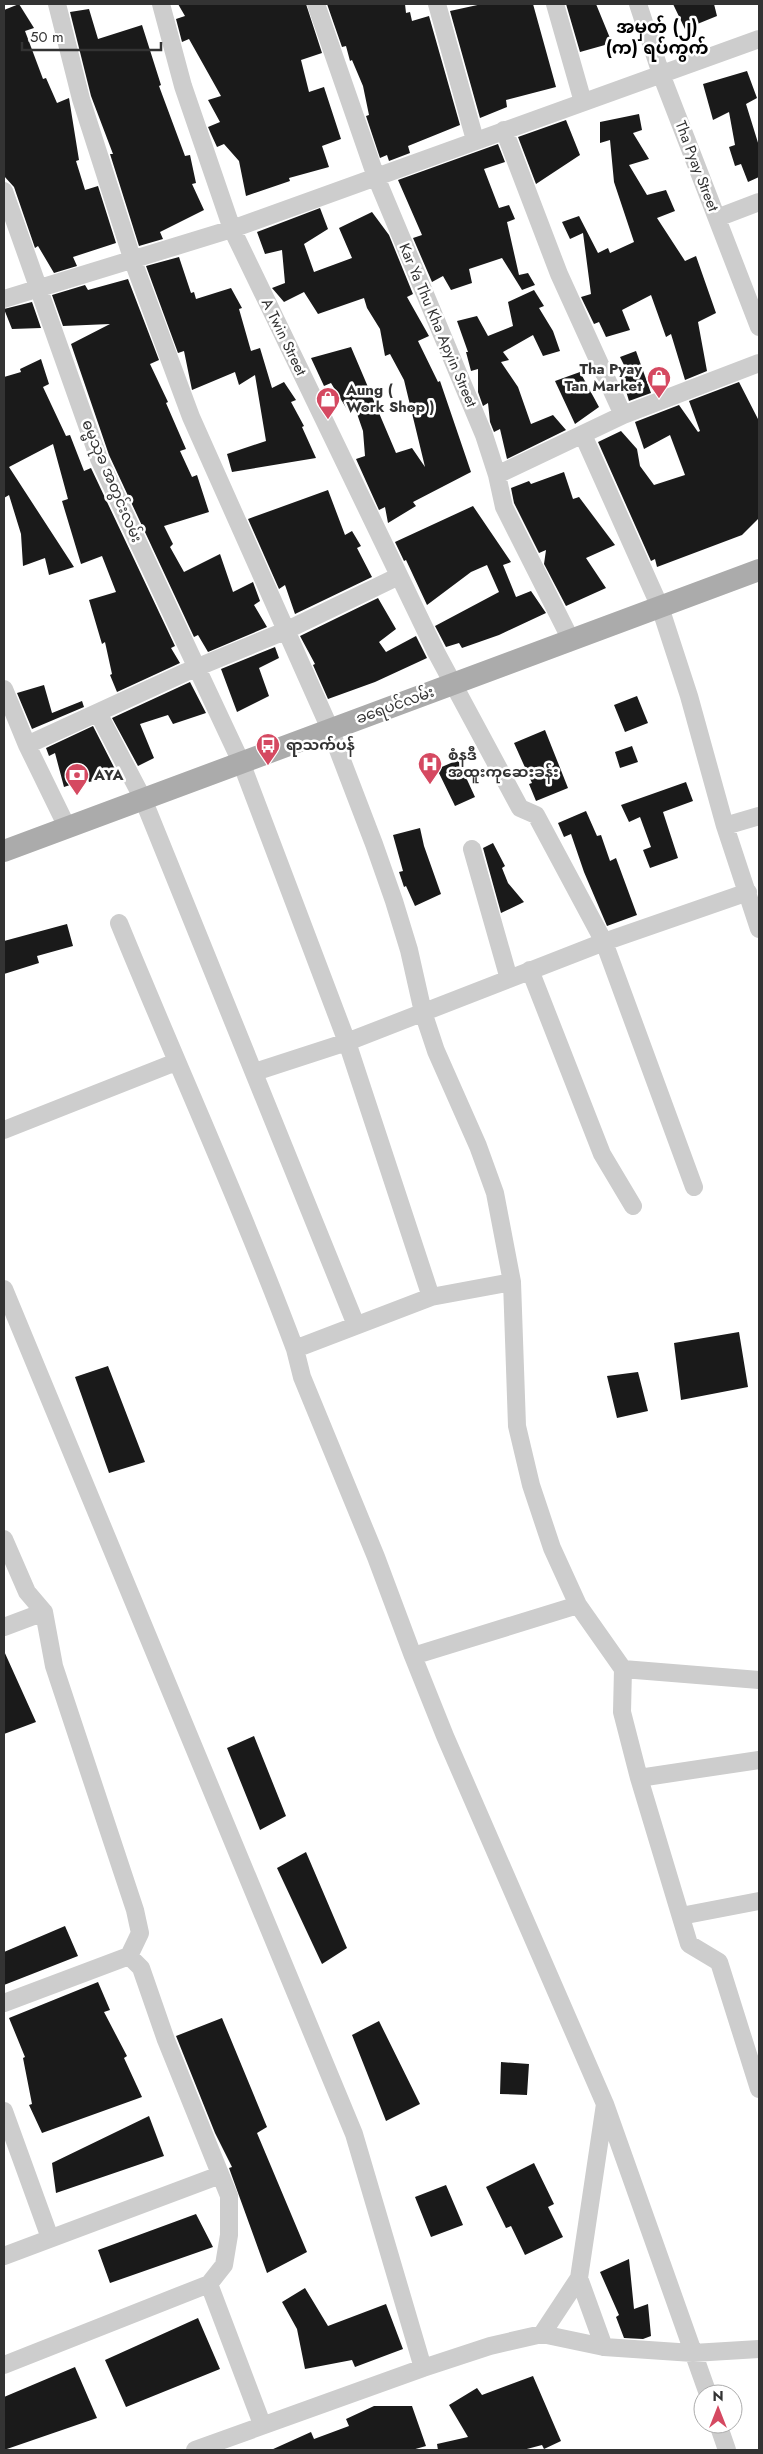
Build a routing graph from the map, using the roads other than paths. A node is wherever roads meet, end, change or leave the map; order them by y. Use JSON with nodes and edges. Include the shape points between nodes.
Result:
{"nodes":[{"id":1,"x":56,"y":4,"type":"edge"},
{"id":2,"x":161,"y":4,"type":"edge"},
{"id":3,"x":316,"y":4,"type":"edge"},
{"id":4,"x":437,"y":4,"type":"edge"},
{"id":5,"x":556,"y":4,"type":"edge"},
{"id":6,"x":638,"y":4,"type":"edge"},
{"id":7,"x":759,"y":39,"type":"edge"},
{"id":8,"x":662,"y":74,"type":"junction"},
{"id":9,"x":583,"y":102,"type":"junction"},
{"id":10,"x":504,"y":130,"type":"junction"},
{"id":11,"x":475,"y":140,"type":"junction"},
{"id":12,"x":376,"y":177,"type":"junction"},
{"id":13,"x":4,"y":191,"type":"edge"},
{"id":14,"x":759,"y":202,"type":"edge"},
{"id":15,"x":717,"y":218,"type":"junction"},
{"id":16,"x":232,"y":229,"type":"junction"},
{"id":17,"x":133,"y":261,"type":"junction"},
{"id":18,"x":39,"y":289,"type":"junction"},
{"id":19,"x":4,"y":299,"type":"edge"},
{"id":20,"x":759,"y":327,"type":"edge"},
{"id":21,"x":759,"y":363,"type":"edge"},
{"id":22,"x":623,"y":415,"type":"junction"},
{"id":23,"x":583,"y":435,"type":"junction"},
{"id":24,"x":497,"y":475,"type":"junction"},
{"id":25,"x":759,"y":570,"type":"edge"},
{"id":26,"x":400,"y":576,"type":"junction"},
{"id":27,"x":660,"y":607,"type":"junction"},
{"id":28,"x":285,"y":631,"type":"junction"},
{"id":29,"x":571,"y":640,"type":"junction"},
{"id":30,"x":196,"y":669,"type":"junction"},
{"id":31,"x":453,"y":683,"type":"junction"},
{"id":32,"x":4,"y":689,"type":"edge"},
{"id":33,"x":98,"y":714,"type":"junction"},
{"id":34,"x":330,"y":730,"type":"junction"},
{"id":35,"x":28,"y":746,"type":"junction"},
{"id":36,"x":241,"y":762,"type":"junction"},
{"id":37,"x":143,"y":799,"type":"junction"},
{"id":38,"x":759,"y":816,"type":"edge"},
{"id":39,"x":725,"y":826,"type":"junction"},
{"id":40,"x":67,"y":827,"type":"junction"},
{"id":41,"x":472,"y":849,"type":"dead end"},
{"id":42,"x":4,"y":851,"type":"edge"},
{"id":43,"x":748,"y":892,"type":"junction"},
{"id":44,"x":119,"y":924,"type":"dead end"},
{"id":45,"x":759,"y":928,"type":"edge"},
{"id":46,"x":604,"y":942,"type":"junction"},
{"id":47,"x":530,"y":970,"type":"junction"},
{"id":48,"x":508,"y":979,"type":"junction"},
{"id":49,"x":423,"y":1012,"type":"junction"},
{"id":50,"x":347,"y":1042,"type":"junction"},
{"id":51,"x":176,"y":1062,"type":"junction"},
{"id":52,"x":255,"y":1072,"type":"junction"},
{"id":53,"x":4,"y":1130,"type":"edge"},
{"id":54,"x":694,"y":1187,"type":"dead end"},
{"id":55,"x":633,"y":1206,"type":"dead end"},
{"id":56,"x":512,"y":1282,"type":"junction"},
{"id":57,"x":4,"y":1289,"type":"edge"},
{"id":58,"x":431,"y":1297,"type":"junction"},
{"id":59,"x":356,"y":1325,"type":"junction"},
{"id":60,"x":295,"y":1349,"type":"junction"},
{"id":61,"x":4,"y":1539,"type":"edge"},
{"id":62,"x":578,"y":1605,"type":"junction"},
{"id":63,"x":44,"y":1612,"type":"junction"},
{"id":64,"x":4,"y":1627,"type":"edge"},
{"id":65,"x":412,"y":1656,"type":"junction"},
{"id":66,"x":623,"y":1669,"type":"junction"},
{"id":67,"x":759,"y":1680,"type":"edge"},
{"id":68,"x":759,"y":1760,"type":"edge"},
{"id":69,"x":639,"y":1778,"type":"junction"},
{"id":70,"x":759,"y":1901,"type":"edge"},
{"id":71,"x":681,"y":1916,"type":"junction"},
{"id":72,"x":128,"y":1956,"type":"junction"},
{"id":73,"x":4,"y":2002,"type":"edge"},
{"id":74,"x":755,"y":2063,"type":"edge"},
{"id":75,"x":759,"y":2088,"type":"edge"},
{"id":76,"x":606,"y":2104,"type":"junction"},
{"id":77,"x":4,"y":2111,"type":"edge"},
{"id":78,"x":220,"y":2175,"type":"junction"},
{"id":79,"x":50,"y":2238,"type":"junction"},
{"id":80,"x":4,"y":2256,"type":"edge"},
{"id":81,"x":579,"y":2278,"type":"junction"},
{"id":82,"x":209,"y":2284,"type":"junction"},
{"id":83,"x":542,"y":2334,"type":"junction"},
{"id":84,"x":604,"y":2347,"type":"junction"},
{"id":85,"x":759,"y":2349,"type":"edge"},
{"id":86,"x":693,"y":2353,"type":"junction"},
{"id":87,"x":4,"y":2365,"type":"edge"},
{"id":88,"x":423,"y":2368,"type":"junction"},
{"id":89,"x":704,"y":2384,"type":"edge"},
{"id":90,"x":262,"y":2424,"type":"junction"},
{"id":91,"x":721,"y":2434,"type":"edge"},
{"id":92,"x":195,"y":2450,"type":"edge"},
{"id":93,"x":727,"y":2450,"type":"edge"}],
"edges":[{"from":1,"to":17,"type":"street","via":[[81,99]]},
{"from":2,"to":16,"type":"street","name":"A Twin Street","via":[[183,86]]},
{"from":3,"to":12,"type":"street","name":"Kar Ya Thu Kha Apyin Street"},
{"from":4,"to":11,"type":"street"},
{"from":5,"to":9,"type":"street"},
{"from":6,"to":8,"type":"street","name":"Tha Pyay Street"},
{"from":7,"to":8,"type":"street"},
{"from":8,"to":9,"type":"street"},
{"from":8,"to":15,"type":"street","name":"Tha Pyay Street"},
{"from":9,"to":10,"type":"street"},
{"from":10,"to":11,"type":"street"},
{"from":10,"to":22,"type":"street","via":[[559,274]]},
{"from":11,"to":12,"type":"street"},
{"from":12,"to":16,"type":"street"},
{"from":12,"to":24,"type":"street","name":"Kar Ya Thu Kha Apyin Street","via":[[484,435]]},
{"from":13,"to":18,"type":"street","name":"ဓမ္မသုခ အတွင်းလမ်း"},
{"from":14,"to":15,"type":"street"},
{"from":15,"to":20,"type":"street","name":"Tha Pyay Street"},
{"from":16,"to":17,"type":"street"},
{"from":16,"to":26,"type":"street","name":"A Twin Street"},
{"from":17,"to":18,"type":"street"},
{"from":17,"to":28,"type":"street","via":[[191,417]]},
{"from":18,"to":19,"type":"street"},
{"from":18,"to":30,"type":"street","name":"ဓမ္မသုခ အတွင်းလမ်း","via":[[99,459]]},
{"from":21,"to":22,"type":"street"},
{"from":22,"to":23,"type":"street"},
{"from":23,"to":24,"type":"street"},
{"from":23,"to":27,"type":"street"},
{"from":24,"to":29,"type":"street","name":"Kar Ya Thu Kha Apyin Street","via":[[504,507]]},
{"from":25,"to":27,"type":"main road","name":"ခရေပင်လမ်း"},
{"from":26,"to":28,"type":"street"},
{"from":26,"to":31,"type":"street","name":"A Twin Street"},
{"from":27,"to":29,"type":"main road","name":"ခရေပင်လမ်း"},
{"from":27,"to":39,"type":"street"},
{"from":28,"to":30,"type":"street"},
{"from":28,"to":34,"type":"street"},
{"from":29,"to":31,"type":"main road","name":"ခရေပင်လမ်း"},
{"from":30,"to":33,"type":"street"},
{"from":30,"to":36,"type":"street","name":"ဓမ္မသုခ အတွင်းလမ်း"},
{"from":31,"to":34,"type":"main road","name":"ခရေပင်လမ်း"},
{"from":31,"to":46,"type":"street","name":"A Twin Street","via":[[520,808],[536,815]]},
{"from":32,"to":35,"type":"street"},
{"from":33,"to":35,"type":"street"},
{"from":33,"to":37,"type":"street"},
{"from":34,"to":36,"type":"main road","name":"ခရေပင်လမ်း"},
{"from":34,"to":49,"type":"street","via":[[394,901]]},
{"from":35,"to":40,"type":"street"},
{"from":36,"to":37,"type":"main road","name":"ခရေပင်လမ်း"},
{"from":36,"to":50,"type":"street","name":"ဓမ္မသုခ အတွင်းလမ်း"},
{"from":37,"to":40,"type":"main road","name":"ခရေပင်လမ်း"},
{"from":37,"to":52,"type":"street"},
{"from":38,"to":39,"type":"street"},
{"from":39,"to":43,"type":"street"},
{"from":40,"to":42,"type":"main road","name":"ခရေပင်လမ်း"},
{"from":41,"to":48,"type":"street"},
{"from":43,"to":45,"type":"street"},
{"from":43,"to":46,"type":"street"},
{"from":44,"to":51,"type":"street"},
{"from":46,"to":47,"type":"street"},
{"from":46,"to":54,"type":"street","name":"A Twin Street"},
{"from":47,"to":48,"type":"street"},
{"from":47,"to":55,"type":"street","via":[[602,1154]]},
{"from":48,"to":49,"type":"street"},
{"from":49,"to":50,"type":"street"},
{"from":49,"to":56,"type":"street","via":[[495,1193]]},
{"from":50,"to":52,"type":"street"},
{"from":50,"to":58,"type":"street","name":"ဓမ္မသုခ အတွင်းလမ်း"},
{"from":51,"to":53,"type":"street"},
{"from":51,"to":60,"type":"street","via":[[261,1258]]},
{"from":52,"to":59,"type":"street"},
{"from":56,"to":58,"type":"street"},
{"from":56,"to":62,"type":"street","via":[[517,1426],[531,1485],[552,1548]]},
{"from":57,"to":88,"type":"street","via":[[354,2134]]},
{"from":58,"to":59,"type":"street"},
{"from":59,"to":60,"type":"street"},
{"from":60,"to":65,"type":"street","via":[[302,1377],[376,1557]]},
{"from":61,"to":63,"type":"street","via":[[27,1592]]},
{"from":62,"to":65,"type":"street"},
{"from":62,"to":66,"type":"street"},
{"from":63,"to":64,"type":"street"},
{"from":63,"to":72,"type":"street","via":[[54,1666],[135,1910],[140,1934]]},
{"from":65,"to":76,"type":"street"},
{"from":66,"to":67,"type":"street"},
{"from":66,"to":69,"type":"street","via":[[622,1712]]},
{"from":68,"to":69,"type":"street"},
{"from":69,"to":71,"type":"street"},
{"from":70,"to":71,"type":"street"},
{"from":71,"to":74,"type":"street","via":[[689,1944],[719,1962]]},
{"from":72,"to":73,"type":"street"},
{"from":72,"to":78,"type":"street","via":[[141,1968]]},
{"from":74,"to":75,"type":"street"},
{"from":76,"to":81,"type":"street"},
{"from":76,"to":86,"type":"street"},
{"from":77,"to":79,"type":"street"},
{"from":78,"to":79,"type":"street"},
{"from":78,"to":82,"type":"street","via":[[229,2196],[229,2235],[224,2265]]},
{"from":79,"to":80,"type":"street"},
{"from":81,"to":83,"type":"street"},
{"from":81,"to":84,"type":"street"},
{"from":82,"to":87,"type":"street"},
{"from":82,"to":90,"type":"street"},
{"from":83,"to":84,"type":"street"},
{"from":83,"to":88,"type":"street","via":[[490,2346]]},
{"from":84,"to":86,"type":"street"},
{"from":85,"to":86,"type":"street"},
{"from":86,"to":89,"type":"street"},
{"from":88,"to":90,"type":"street"},
{"from":90,"to":92,"type":"street"},
{"from":91,"to":93,"type":"street"}]}
